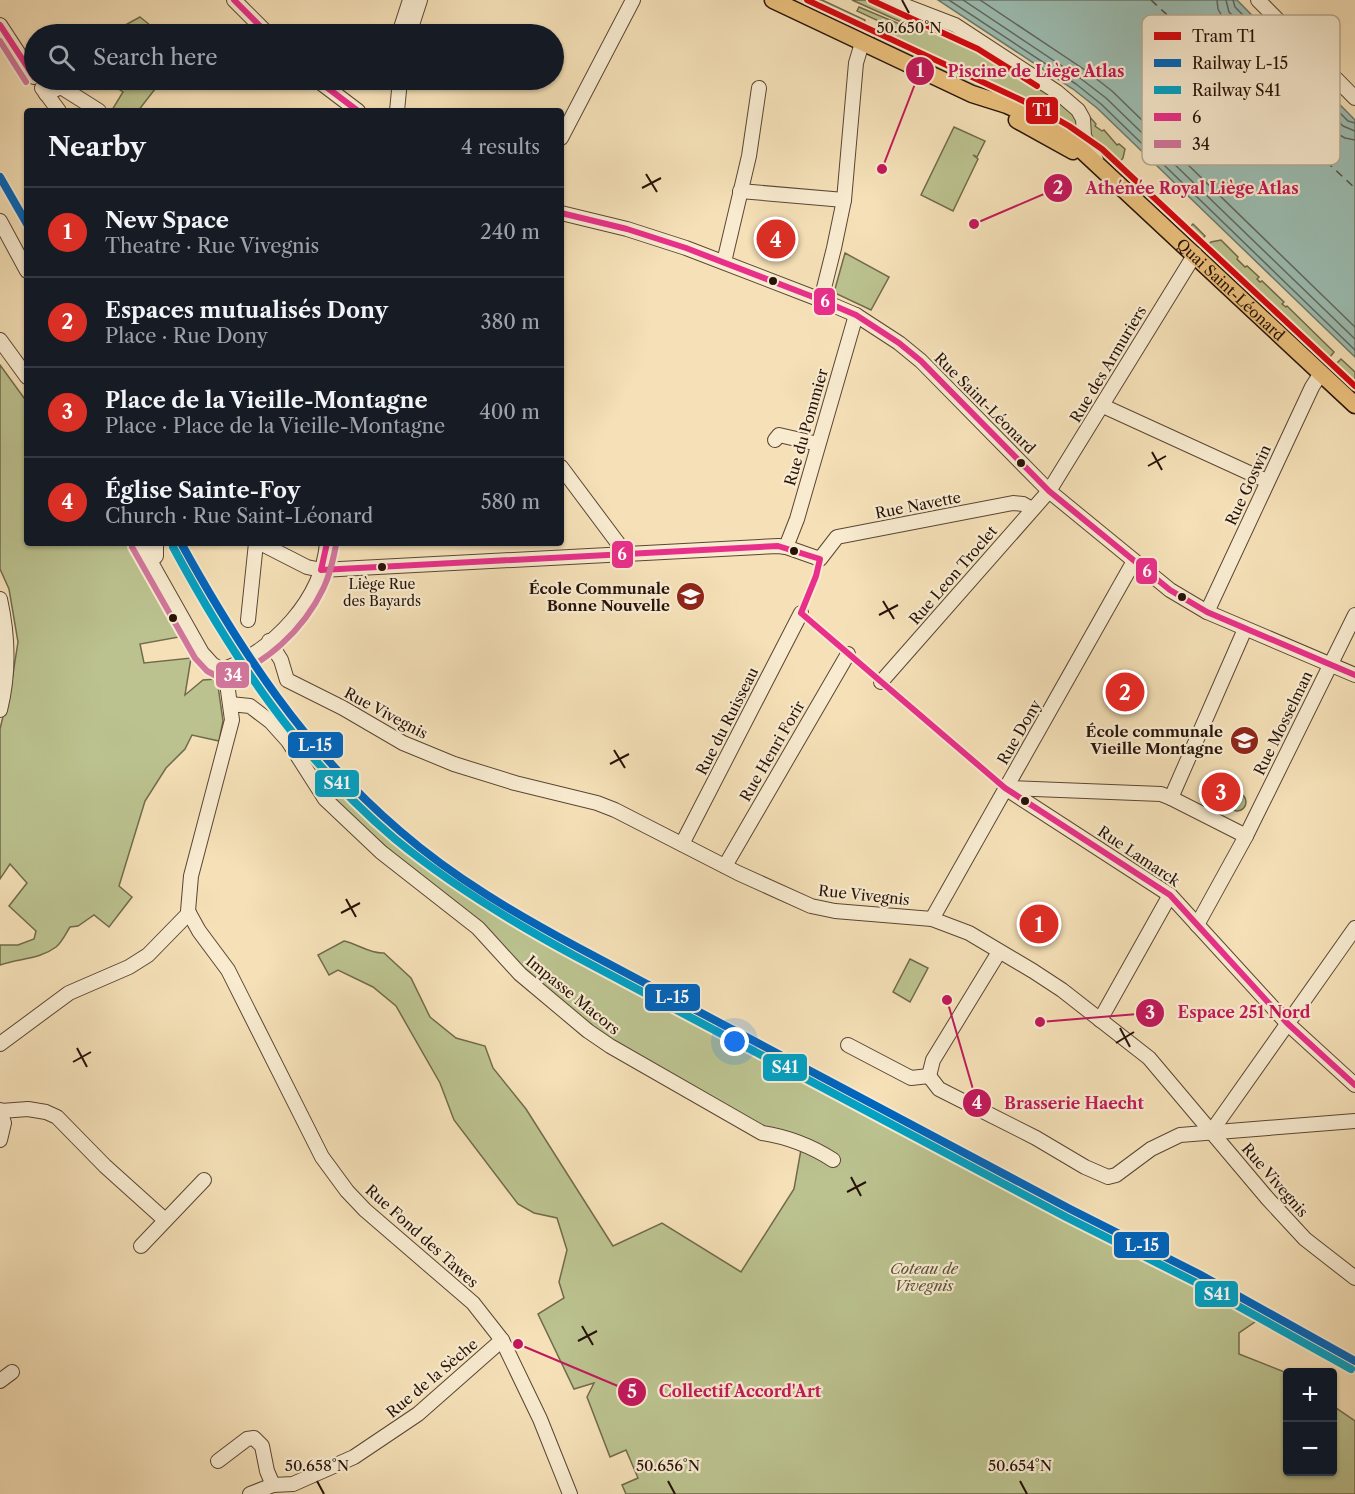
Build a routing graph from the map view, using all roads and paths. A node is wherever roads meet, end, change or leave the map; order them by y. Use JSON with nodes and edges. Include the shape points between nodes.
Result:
{"nodes":[{"id":1,"x":234,"y":0,"type":"edge"},
{"id":2,"x":410,"y":0,"type":"edge"},
{"id":3,"x":420,"y":0,"type":"edge"},
{"id":4,"x":633,"y":0,"type":"edge"},
{"id":5,"x":773,"y":0,"type":"edge"},
{"id":6,"x":890,"y":0,"type":"edge"},
{"id":7,"x":1258,"y":0,"type":"edge"},
{"id":8,"x":1273,"y":15,"type":"edge"},
{"id":9,"x":258,"y":24,"type":"edge"},
{"id":10,"x":402,"y":24,"type":"edge"},
{"id":11,"x":412,"y":24,"type":"edge"},
{"id":12,"x":0,"y":25,"type":"edge"},
{"id":13,"x":862,"y":43,"type":"junction"},
{"id":14,"x":24,"y":61,"type":"edge"},
{"id":15,"x":1340,"y":83,"type":"edge"},
{"id":16,"x":759,"y":88,"type":"dead end"},
{"id":17,"x":43,"y":90,"type":"edge"},
{"id":18,"x":55,"y":90,"type":"edge"},
{"id":19,"x":66,"y":90,"type":"edge"},
{"id":20,"x":330,"y":90,"type":"edge"},
{"id":21,"x":396,"y":90,"type":"edge"},
{"id":22,"x":399,"y":90,"type":"edge"},
{"id":23,"x":46,"y":94,"type":"junction"},
{"id":24,"x":1355,"y":98,"type":"edge"},
{"id":25,"x":988,"y":99,"type":"junction"},
{"id":26,"x":398,"y":106,"type":"edge"},
{"id":27,"x":56,"y":108,"type":"edge"},
{"id":28,"x":94,"y":108,"type":"edge"},
{"id":29,"x":354,"y":108,"type":"edge"},
{"id":30,"x":1084,"y":127,"type":"junction"},
{"id":31,"x":1037,"y":130,"type":"junction"},
{"id":32,"x":564,"y":132,"type":"edge"},
{"id":33,"x":1070,"y":138,"type":"junction"},
{"id":34,"x":1102,"y":167,"type":"junction"},
{"id":35,"x":740,"y":191,"type":"junction"},
{"id":36,"x":844,"y":200,"type":"junction"},
{"id":37,"x":564,"y":214,"type":"edge"},
{"id":38,"x":0,"y":221,"type":"edge"},
{"id":39,"x":1195,"y":254,"type":"junction"},
{"id":40,"x":724,"y":262,"type":"junction"},
{"id":41,"x":24,"y":265,"type":"edge"},
{"id":42,"x":821,"y":300,"type":"junction"},
{"id":43,"x":856,"y":315,"type":"junction"},
{"id":44,"x":0,"y":340,"type":"edge"},
{"id":45,"x":24,"y":373,"type":"edge"},
{"id":46,"x":1321,"y":373,"type":"junction"},
{"id":47,"x":1355,"y":405,"type":"edge"},
{"id":48,"x":1102,"y":406,"type":"junction"},
{"id":49,"x":775,"y":440,"type":"dead end"},
{"id":50,"x":818,"y":444,"type":"junction"},
{"id":51,"x":564,"y":471,"type":"edge"},
{"id":52,"x":1267,"y":481,"type":"junction"},
{"id":53,"x":1049,"y":491,"type":"junction"},
{"id":54,"x":1032,"y":510,"type":"junction"},
{"id":55,"x":142,"y":546,"type":"edge"},
{"id":56,"x":156,"y":546,"type":"edge"},
{"id":57,"x":258,"y":546,"type":"edge"},
{"id":58,"x":264,"y":546,"type":"edge"},
{"id":59,"x":326,"y":546,"type":"edge"},
{"id":60,"x":786,"y":547,"type":"junction"},
{"id":61,"x":626,"y":554,"type":"junction"},
{"id":62,"x":151,"y":561,"type":"junction"},
{"id":63,"x":1134,"y":561,"type":"junction"},
{"id":64,"x":321,"y":570,"type":"junction"},
{"id":65,"x":0,"y":600,"type":"edge"},
{"id":66,"x":1207,"y":612,"type":"junction"},
{"id":67,"x":801,"y":613,"type":"dead end"},
{"id":68,"x":1355,"y":615,"type":"edge"},
{"id":69,"x":248,"y":620,"type":"dead end"},
{"id":70,"x":1245,"y":629,"type":"junction"},
{"id":71,"x":266,"y":644,"type":"junction"},
{"id":72,"x":848,"y":654,"type":"dead end"},
{"id":73,"x":1330,"y":663,"type":"junction"},
{"id":74,"x":227,"y":668,"type":"junction"},
{"id":75,"x":1355,"y":675,"type":"edge"},
{"id":76,"x":881,"y":682,"type":"dead end"},
{"id":77,"x":2,"y":684,"type":"edge"},
{"id":78,"x":230,"y":704,"type":"junction"},
{"id":79,"x":0,"y":710,"type":"edge"},
{"id":80,"x":1005,"y":788,"type":"junction"},
{"id":81,"x":1171,"y":798,"type":"junction"},
{"id":82,"x":1246,"y":836,"type":"junction"},
{"id":83,"x":682,"y":844,"type":"junction"},
{"id":84,"x":725,"y":866,"type":"junction"},
{"id":85,"x":1170,"y":895,"type":"junction"},
{"id":86,"x":189,"y":914,"type":"junction"},
{"id":87,"x":932,"y":919,"type":"junction"},
{"id":88,"x":1197,"y":925,"type":"junction"},
{"id":89,"x":1355,"y":928,"type":"edge"},
{"id":90,"x":999,"y":952,"type":"junction"},
{"id":91,"x":1100,"y":1020,"type":"junction"},
{"id":92,"x":1287,"y":1023,"type":"junction"},
{"id":93,"x":0,"y":1044,"type":"edge"},
{"id":94,"x":848,"y":1045,"type":"dead end"},
{"id":95,"x":929,"y":1076,"type":"junction"},
{"id":96,"x":1355,"y":1085,"type":"edge"},
{"id":97,"x":0,"y":1111,"type":"edge"},
{"id":98,"x":1355,"y":1121,"type":"edge"},
{"id":99,"x":1211,"y":1132,"type":"junction"},
{"id":100,"x":0,"y":1140,"type":"edge"},
{"id":101,"x":833,"y":1160,"type":"dead end"},
{"id":102,"x":204,"y":1180,"type":"dead end"},
{"id":103,"x":165,"y":1220,"type":"junction"},
{"id":104,"x":141,"y":1246,"type":"dead end"},
{"id":105,"x":1355,"y":1278,"type":"edge"},
{"id":106,"x":502,"y":1340,"type":"junction"},
{"id":107,"x":12,"y":1372,"type":"dead end"},
{"id":108,"x":0,"y":1381,"type":"edge"},
{"id":109,"x":218,"y":1461,"type":"dead end"},
{"id":110,"x":273,"y":1485,"type":"junction"},
{"id":111,"x":250,"y":1494,"type":"edge"},
{"id":112,"x":570,"y":1494,"type":"edge"}],
"edges":[{"from":1,"to":9,"type":"street"},
{"from":2,"to":10,"type":"street"},
{"from":3,"to":11,"type":"street"},
{"from":4,"to":32,"type":"street"},
{"from":5,"to":13,"type":"main road","name":"Quai Saint-Léonard"},
{"from":6,"to":30,"type":"street","name":"Quai Saint-Léonard","via":[[942,19],[982,40],[1066,99],[1078,110]]},
{"from":7,"to":8,"type":"street"},
{"from":12,"to":14,"type":"street"},
{"from":13,"to":25,"type":"main road","name":"Quai Saint-Léonard"},
{"from":13,"to":36,"type":"street","via":[[856,63]]},
{"from":15,"to":24,"type":"street"},
{"from":16,"to":35,"type":"street"},
{"from":17,"to":23,"type":"street"},
{"from":18,"to":23,"type":"street"},
{"from":19,"to":28,"type":"street"},
{"from":20,"to":29,"type":"street"},
{"from":21,"to":26,"type":"street"},
{"from":22,"to":26,"type":"street"},
{"from":23,"to":27,"type":"street"},
{"from":25,"to":31,"type":"main road","name":"Quai Saint-Léonard"},
{"from":25,"to":33,"type":"main road","name":"Quai Saint-Léonard","via":[[1045,121]]},
{"from":30,"to":33,"type":"street"},
{"from":30,"to":34,"type":"street","name":"Quai Saint-Léonard","via":[[1084,136]]},
{"from":31,"to":33,"type":"street"},
{"from":31,"to":34,"type":"main road","name":"Quai Saint-Léonard","via":[[1099,170]]},
{"from":33,"to":34,"type":"main road","name":"Quai Saint-Léonard"},
{"from":34,"to":39,"type":"main road","name":"Quai Saint-Léonard"},
{"from":35,"to":36,"type":"street"},
{"from":35,"to":40,"type":"street"},
{"from":36,"to":42,"type":"street"},
{"from":37,"to":40,"type":"street","name":"Rue Saint-Léonard","via":[[627,229]]},
{"from":38,"to":41,"type":"street"},
{"from":39,"to":46,"type":"main road","name":"Quai Saint-Léonard"},
{"from":39,"to":48,"type":"street","name":"Rue des Armuriers"},
{"from":40,"to":42,"type":"street","name":"Rue Saint-Léonard"},
{"from":42,"to":43,"type":"street","name":"Rue Saint-Léonard"},
{"from":43,"to":50,"type":"street","name":"Rue du Pommier"},
{"from":43,"to":53,"type":"street","name":"Rue Saint-Léonard","via":[[931,370]]},
{"from":44,"to":45,"type":"street"},
{"from":46,"to":47,"type":"main road","name":"Quai Saint-Léonard"},
{"from":46,"to":52,"type":"street","name":"Rue Goswin"},
{"from":48,"to":52,"type":"street"},
{"from":48,"to":53,"type":"street","name":"Rue des Armuriers"},
{"from":49,"to":50,"type":"street","via":[[779,435]]},
{"from":50,"to":60,"type":"street","name":"Rue du Pommier"},
{"from":51,"to":61,"type":"street"},
{"from":52,"to":66,"type":"street","name":"Rue Goswin"},
{"from":53,"to":54,"type":"street","name":"Rue Leon Troclet"},
{"from":53,"to":63,"type":"street","name":"Rue Saint-Léonard"},
{"from":54,"to":60,"type":"street","name":"Rue Navette","via":[[1013,503],[837,537],[820,560]]},
{"from":54,"to":76,"type":"street","name":"Rue Leon Troclet"},
{"from":55,"to":62,"type":"street"},
{"from":56,"to":62,"type":"street","via":[[156,556]]},
{"from":57,"to":69,"type":"street"},
{"from":58,"to":64,"type":"street"},
{"from":59,"to":64,"type":"street"},
{"from":60,"to":61,"type":"street"},
{"from":61,"to":64,"type":"street"},
{"from":62,"to":74,"type":"street","via":[[202,653],[212,664]]},
{"from":63,"to":66,"type":"street","name":"Rue Saint-Léonard","via":[[1170,590]]},
{"from":63,"to":80,"type":"street","name":"Rue Dony"},
{"from":64,"to":71,"type":"street","via":[[294,620]]},
{"from":65,"to":77,"type":"street","via":[[6,641]]},
{"from":66,"to":70,"type":"street","name":"Rue Saint-Léonard"},
{"from":67,"to":83,"type":"street","name":"Rue du Ruisseau"},
{"from":68,"to":73,"type":"street","name":"Rue Mosselman"},
{"from":70,"to":73,"type":"street","name":"Rue Saint-Léonard"},
{"from":70,"to":81,"type":"street"},
{"from":71,"to":74,"type":"street"},
{"from":71,"to":83,"type":"street","name":"Rue Vivegnis","via":[[281,660],[287,680],[403,743],[463,767],[597,803]]},
{"from":72,"to":84,"type":"street","name":"Rue Henri Forir"},
{"from":73,"to":75,"type":"street","name":"Rue Saint-Léonard"},
{"from":73,"to":82,"type":"street","name":"Rue Mosselman"},
{"from":74,"to":78,"type":"street"},
{"from":77,"to":79,"type":"street"},
{"from":78,"to":86,"type":"street","via":[[229,739],[191,876]]},
{"from":78,"to":101,"type":"street","name":"Impasse Macors","via":[[250,706],[271,722],[288,741],[325,799],[381,852],[478,928],[519,974],[588,1031],[762,1133],[813,1148]]},
{"from":80,"to":81,"type":"street","via":[[1161,794]]},
{"from":80,"to":85,"type":"street","name":"Rue Lamarck"},
{"from":80,"to":87,"type":"street","name":"Rue Dony"},
{"from":81,"to":82,"type":"street"},
{"from":82,"to":88,"type":"street","name":"Rue Mosselman"},
{"from":83,"to":84,"type":"street","name":"Rue Vivegnis"},
{"from":84,"to":87,"type":"street","name":"Rue Vivegnis","via":[[811,906]]},
{"from":85,"to":88,"type":"street","name":"Rue Lamarck"},
{"from":85,"to":91,"type":"street"},
{"from":86,"to":93,"type":"street","via":[[148,955],[69,993]]},
{"from":86,"to":106,"type":"street","name":"Rue Fond des Tawes","via":[[228,970],[322,1157],[365,1210],[473,1303]]},
{"from":87,"to":90,"type":"street","name":"Rue Vivegnis","via":[[969,933]]},
{"from":88,"to":92,"type":"street","name":"Rue Lamarck"},
{"from":89,"to":92,"type":"street"},
{"from":90,"to":91,"type":"street","name":"Rue Vivegnis","via":[[1062,990]]},
{"from":90,"to":95,"type":"street","via":[[933,1060]]},
{"from":91,"to":99,"type":"street","name":"Rue Vivegnis","via":[[1149,1058]]},
{"from":92,"to":96,"type":"street","name":"Rue Lamarck"},
{"from":92,"to":99,"type":"street"},
{"from":94,"to":95,"type":"street","via":[[911,1078]]},
{"from":95,"to":99,"type":"street","via":[[939,1089],[1108,1177],[1180,1135]]},
{"from":97,"to":100,"type":"street"},
{"from":97,"to":103,"type":"street","via":[[28,1109],[57,1117]]},
{"from":98,"to":99,"type":"street"},
{"from":99,"to":105,"type":"street","name":"Rue Vivegnis","via":[[1305,1239]]},
{"from":102,"to":103,"type":"street"},
{"from":103,"to":104,"type":"street"},
{"from":106,"to":110,"type":"street","name":"Rue de la Sèche","via":[[418,1414],[354,1457],[293,1485]]},
{"from":106,"to":112,"type":"street","name":"Rue Fond des Tawes"},
{"from":107,"to":108,"type":"street"},
{"from":109,"to":110,"type":"street","via":[[254,1438],[262,1446]]},
{"from":110,"to":111,"type":"street","name":"Rue de la Sèche"}]}
